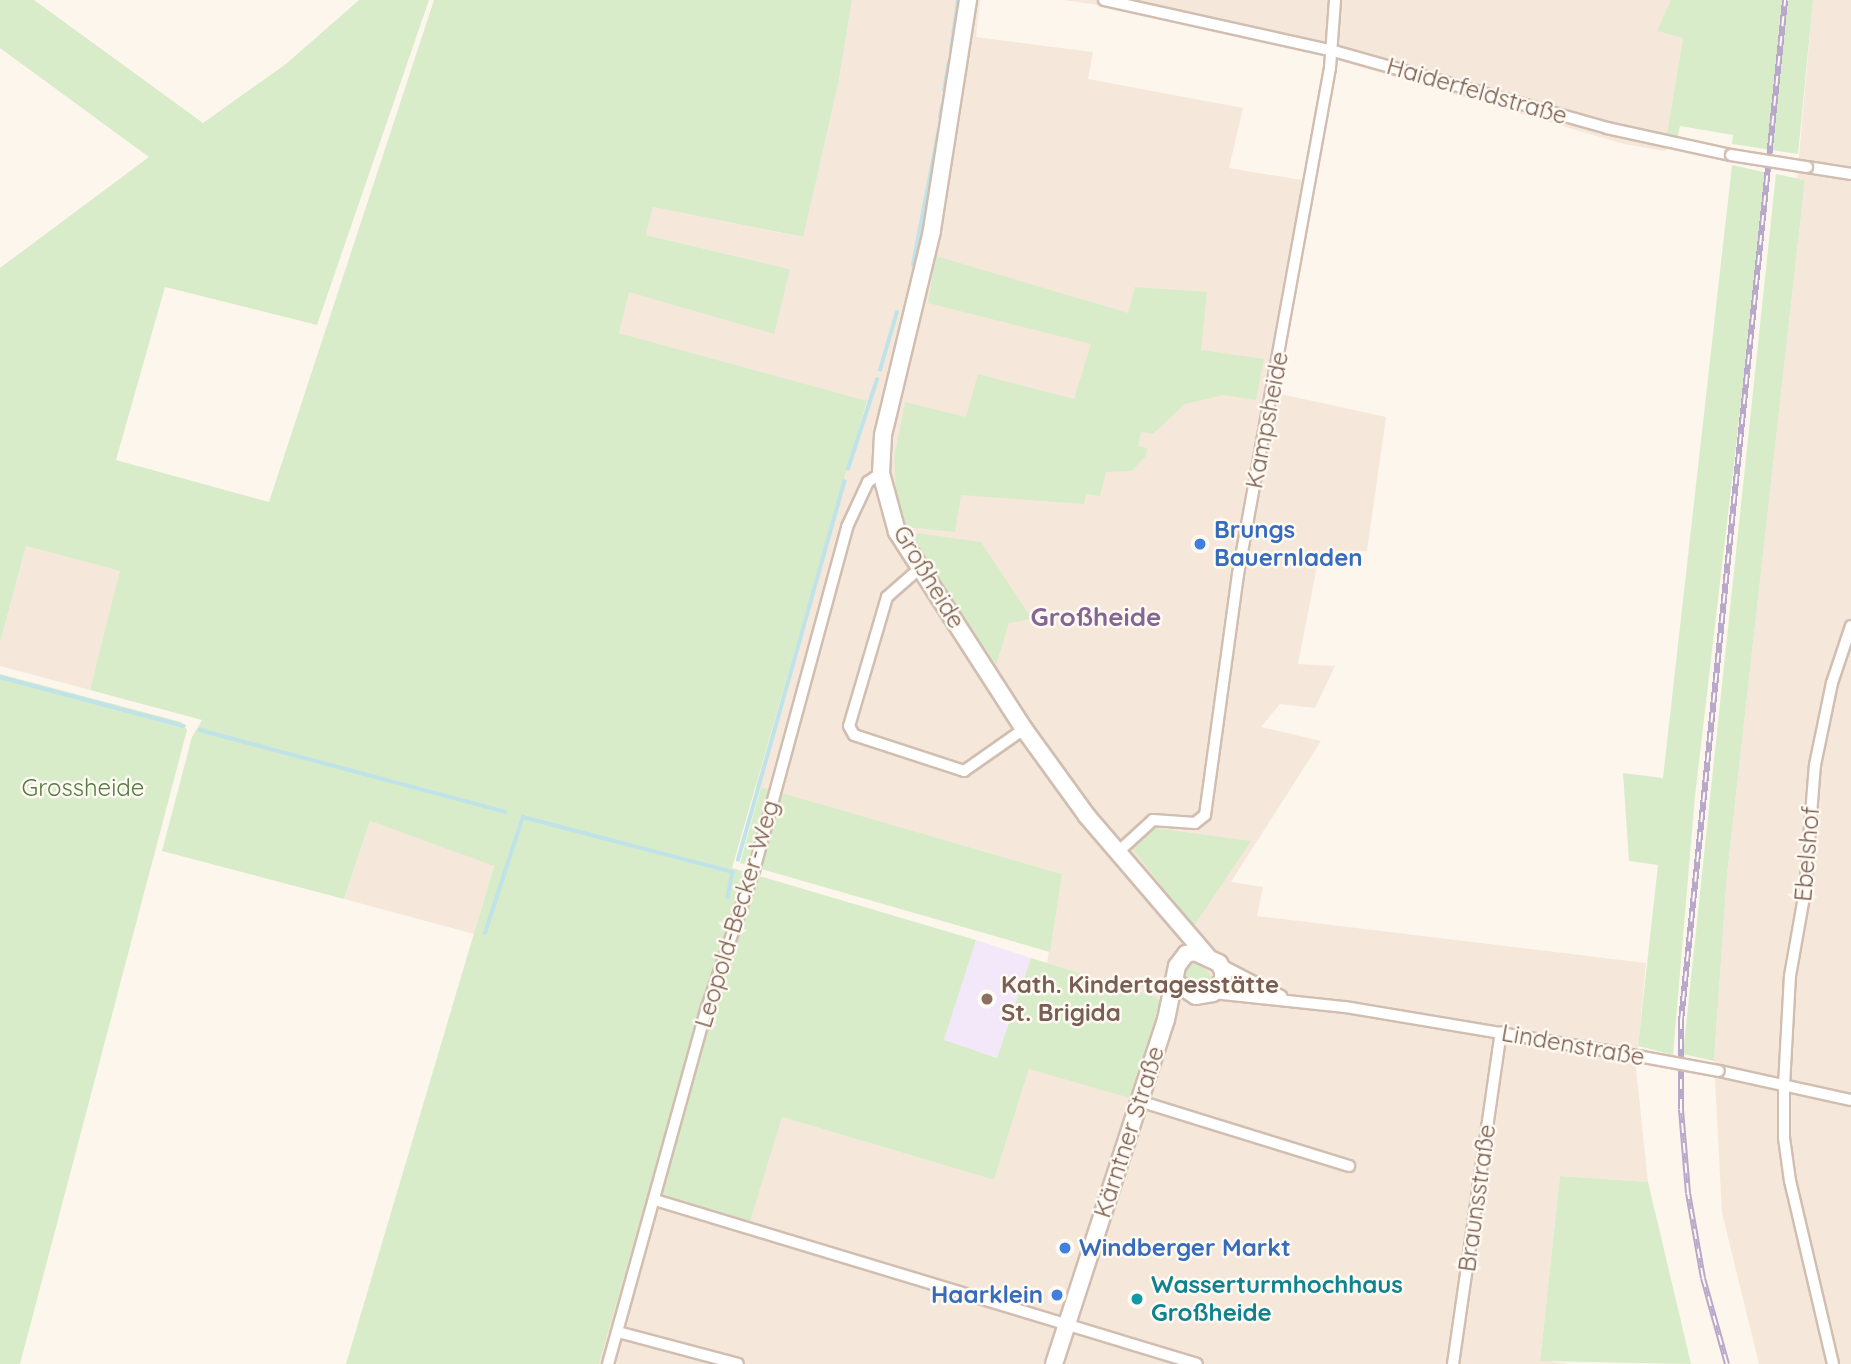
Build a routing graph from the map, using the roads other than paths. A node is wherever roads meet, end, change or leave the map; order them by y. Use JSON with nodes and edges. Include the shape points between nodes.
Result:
{"nodes":[{"id":1,"x":968,"y":0,"type":"edge"},
{"id":2,"x":1104,"y":0,"type":"edge"},
{"id":3,"x":1335,"y":0,"type":"edge"},
{"id":4,"x":1330,"y":50,"type":"junction"},
{"id":5,"x":1851,"y":174,"type":"edge"},
{"id":6,"x":881,"y":473,"type":"junction"},
{"id":7,"x":920,"y":568,"type":"junction"},
{"id":8,"x":1851,"y":626,"type":"edge"},
{"id":9,"x":1024,"y":729,"type":"junction"},
{"id":10,"x":1119,"y":851,"type":"junction"},
{"id":11,"x":1180,"y":924,"type":"junction"},
{"id":12,"x":1186,"y":954,"type":"junction"},
{"id":13,"x":1213,"y":959,"type":"junction"},
{"id":14,"x":1175,"y":982,"type":"junction"},
{"id":15,"x":1213,"y":993,"type":"junction"},
{"id":16,"x":1196,"y":996,"type":"junction"},
{"id":17,"x":1293,"y":1000,"type":"junction"},
{"id":18,"x":1166,"y":1020,"type":"junction"},
{"id":19,"x":1501,"y":1032,"type":"junction"},
{"id":20,"x":1784,"y":1086,"type":"junction"},
{"id":21,"x":1851,"y":1100,"type":"edge"},
{"id":22,"x":1139,"y":1101,"type":"junction"},
{"id":23,"x":1349,"y":1166,"type":"dead end"},
{"id":24,"x":654,"y":1200,"type":"junction"},
{"id":25,"x":1067,"y":1325,"type":"junction"},
{"id":26,"x":618,"y":1332,"type":"junction"},
{"id":27,"x":608,"y":1364,"type":"edge"},
{"id":28,"x":738,"y":1364,"type":"edge"},
{"id":29,"x":1054,"y":1364,"type":"edge"},
{"id":30,"x":1197,"y":1364,"type":"edge"},
{"id":31,"x":1453,"y":1364,"type":"edge"},
{"id":32,"x":1833,"y":1364,"type":"edge"}],
"edges":[{"from":1,"to":6,"type":"street","name":"Großheide","via":[[932,231],[883,435]]},
{"from":2,"to":4,"type":"street","name":"Haiderfeldstraße"},
{"from":3,"to":4,"type":"street","name":"Kampsheide"},
{"from":4,"to":5,"type":"street","name":"Haiderfeldstraße","bridge":true,"via":[[1607,128],[1731,155]]},
{"from":4,"to":10,"type":"street","name":"Kampsheide","via":[[1238,574],[1205,815],[1195,824],[1153,820]]},
{"from":6,"to":7,"type":"street","name":"Großheide","via":[[897,532]]},
{"from":6,"to":24,"type":"street","name":"Leopold-Becker-Weg","via":[[868,482],[847,527],[754,870],[707,1008]]},
{"from":7,"to":9,"type":"street","name":"Großheide"},
{"from":7,"to":9,"type":"street","via":[[887,597],[849,726],[854,735],[964,771]]},
{"from":8,"to":20,"type":"street","name":"Ebelshof","via":[[1832,683],[1815,765],[1805,891],[1789,989]]},
{"from":9,"to":10,"type":"street","name":"Großheide","via":[[1087,816]]},
{"from":10,"to":11,"type":"street","name":"Großheide"},
{"from":11,"to":12,"type":"street","name":"Großheide"},
{"from":11,"to":13,"type":"street","name":"Großheide"},
{"from":12,"to":13,"type":"street"},
{"from":12,"to":14,"type":"street","via":[[1177,966]]},
{"from":13,"to":15,"type":"street","via":[[1223,980]]},
{"from":13,"to":17,"type":"street","name":"Lindenstraße","via":[[1258,987]]},
{"from":14,"to":16,"type":"street"},
{"from":14,"to":18,"type":"street","name":"Kärntner Straße"},
{"from":15,"to":16,"type":"street"},
{"from":15,"to":17,"type":"street","name":"Lindenstraße"},
{"from":16,"to":18,"type":"street","name":"Kärntner Straße"},
{"from":17,"to":19,"type":"street","name":"Lindenstraße"},
{"from":18,"to":22,"type":"street","name":"Kärntner Straße"},
{"from":19,"to":20,"type":"street","name":"Lindenstraße","bridge":true},
{"from":19,"to":31,"type":"street","name":"Braunsstraße"},
{"from":20,"to":21,"type":"street","name":"Lindenstraße"},
{"from":20,"to":32,"type":"street","name":"Ebelshof","via":[[1790,1181]]},
{"from":22,"to":23,"type":"street"},
{"from":22,"to":25,"type":"street","name":"Kärntner Straße"},
{"from":24,"to":25,"type":"street"},
{"from":24,"to":26,"type":"street","name":"Leopold-Becker-Weg"},
{"from":25,"to":29,"type":"street","name":"Kärntner Straße"},
{"from":25,"to":30,"type":"street"},
{"from":26,"to":27,"type":"street","name":"Leopold-Becker-Weg"},
{"from":26,"to":28,"type":"street"}]}
